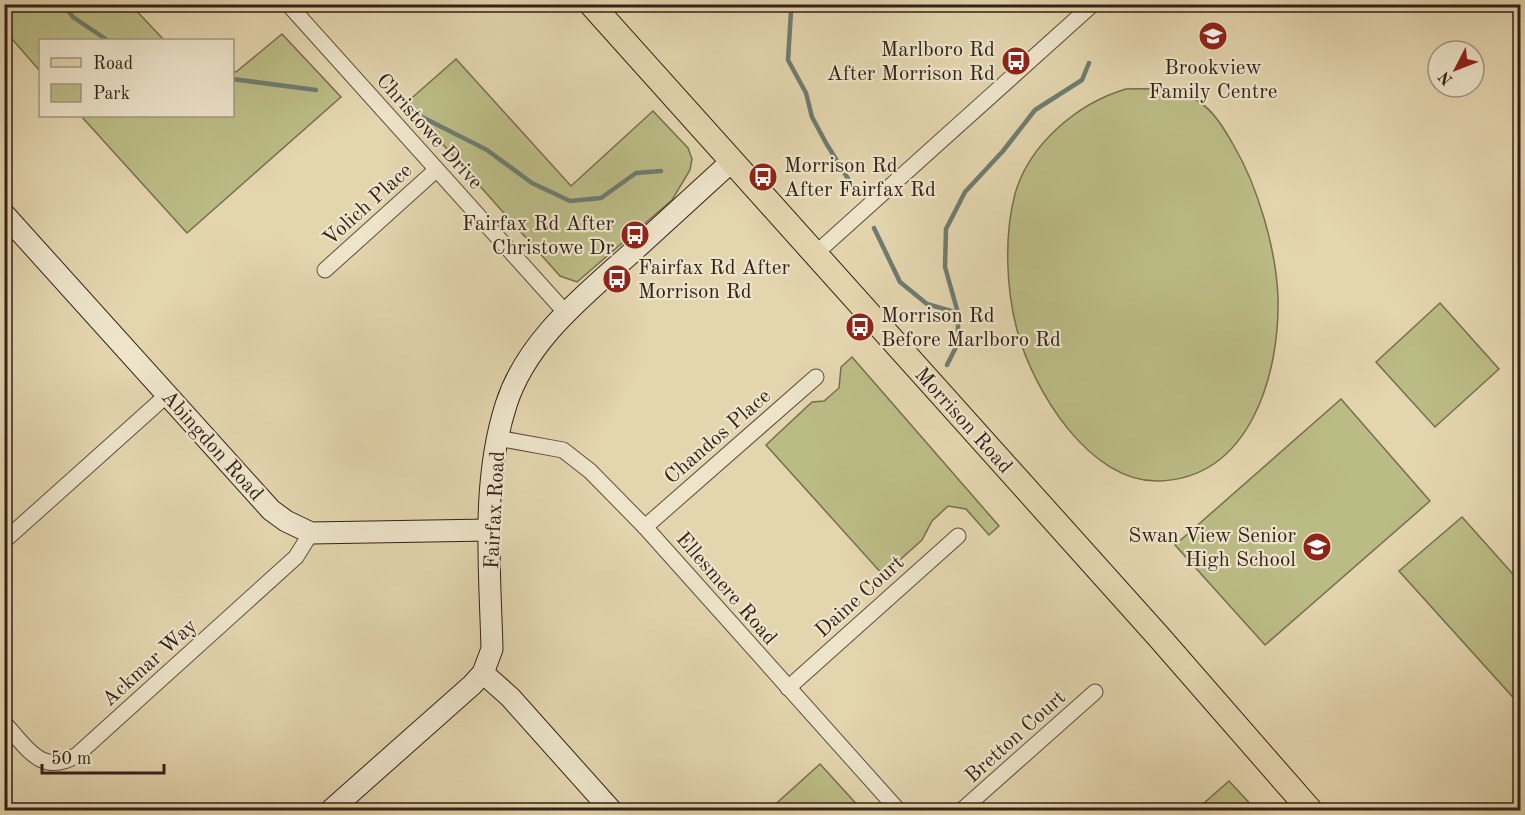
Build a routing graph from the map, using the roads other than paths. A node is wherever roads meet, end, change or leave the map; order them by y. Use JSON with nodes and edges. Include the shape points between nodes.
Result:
{"nodes":[{"id":1,"x":288,"y":4,"type":"edge"},
{"id":2,"x":591,"y":4,"type":"edge"},
{"id":3,"x":1093,"y":4,"type":"edge"},
{"id":4,"x":732,"y":161,"type":"junction"},
{"id":5,"x":436,"y":170,"type":"junction"},
{"id":6,"x":4,"y":214,"type":"edge"},
{"id":7,"x":815,"y":254,"type":"junction"},
{"id":8,"x":325,"y":270,"type":"dead end"},
{"id":9,"x":565,"y":312,"type":"junction"},
{"id":10,"x":816,"y":376,"type":"dead end"},
{"id":11,"x":167,"y":395,"type":"junction"},
{"id":12,"x":497,"y":438,"type":"junction"},
{"id":13,"x":645,"y":527,"type":"junction"},
{"id":14,"x":489,"y":530,"type":"junction"},
{"id":15,"x":311,"y":533,"type":"junction"},
{"id":16,"x":958,"y":536,"type":"dead end"},
{"id":17,"x":4,"y":541,"type":"edge"},
{"id":18,"x":483,"y":673,"type":"junction"},
{"id":19,"x":788,"y":688,"type":"junction"},
{"id":20,"x":1095,"y":692,"type":"dead end"},
{"id":21,"x":4,"y":723,"type":"edge"},
{"id":22,"x":331,"y":810,"type":"edge"},
{"id":23,"x":611,"y":810,"type":"edge"},
{"id":24,"x":898,"y":810,"type":"edge"},
{"id":25,"x":962,"y":810,"type":"edge"},
{"id":26,"x":1310,"y":810,"type":"edge"}],
"edges":[{"from":1,"to":5,"type":"street","name":"Christowe Drive"},
{"from":2,"to":4,"type":"main road","name":"Morrison Road"},
{"from":3,"to":7,"type":"street"},
{"from":4,"to":7,"type":"main road","name":"Morrison Road"},
{"from":4,"to":9,"type":"street","name":"Fairfax Road"},
{"from":5,"to":8,"type":"street","name":"Volich Place"},
{"from":5,"to":9,"type":"street","name":"Christowe Drive"},
{"from":6,"to":11,"type":"street","name":"Abingdon Road"},
{"from":7,"to":26,"type":"main road","name":"Morrison Road"},
{"from":9,"to":12,"type":"street","name":"Fairfax Road","via":[[516,380]]},
{"from":10,"to":13,"type":"street","name":"Chandos Place"},
{"from":11,"to":15,"type":"street","name":"Abingdon Road","via":[[271,510]]},
{"from":11,"to":17,"type":"street"},
{"from":12,"to":13,"type":"street","name":"Ellesmere Road","via":[[563,450],[590,471]]},
{"from":12,"to":14,"type":"street","name":"Fairfax Road"},
{"from":13,"to":19,"type":"street","name":"Ellesmere Road"},
{"from":14,"to":15,"type":"street","name":"Abingdon Road"},
{"from":14,"to":18,"type":"street","name":"Fairfax Road","via":[[492,649]]},
{"from":15,"to":21,"type":"street","name":"Ackmar Way","via":[[296,557],[64,763],[51,765],[39,761]]},
{"from":16,"to":19,"type":"street","name":"Daine Court"},
{"from":18,"to":22,"type":"street"},
{"from":18,"to":23,"type":"street","via":[[510,697]]},
{"from":19,"to":24,"type":"street","name":"Ellesmere Road"},
{"from":20,"to":25,"type":"street","name":"Bretton Court"}]}
